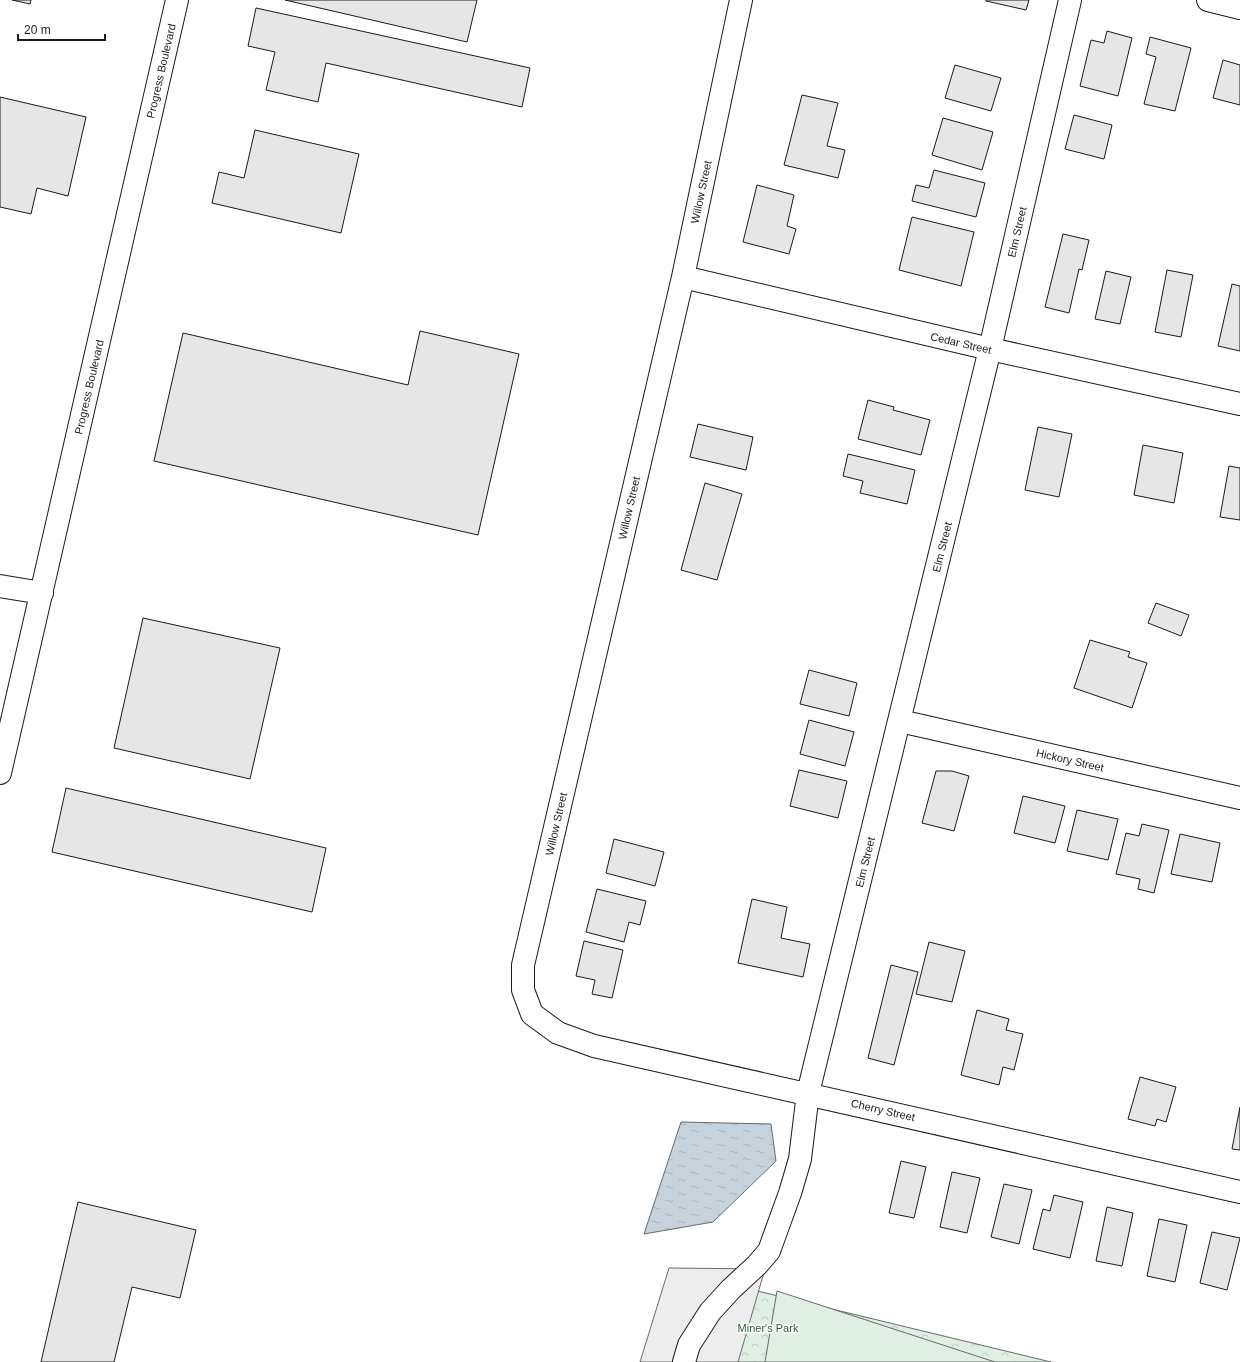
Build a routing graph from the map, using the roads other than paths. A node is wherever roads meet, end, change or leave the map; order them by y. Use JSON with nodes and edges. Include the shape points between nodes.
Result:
{"nodes":[{"id":1,"x":178,"y":0,"type":"edge"},
{"id":2,"x":741,"y":0,"type":"edge"},
{"id":3,"x":1070,"y":0,"type":"edge"},
{"id":4,"x":1208,"y":0,"type":"edge"},
{"id":5,"x":1240,"y":8,"type":"edge"},
{"id":6,"x":683,"y":277,"type":"junction"},
{"id":7,"x":990,"y":350,"type":"junction"},
{"id":8,"x":1240,"y":404,"type":"edge"},
{"id":9,"x":0,"y":586,"type":"edge"},
{"id":10,"x":42,"y":593,"type":"junction"},
{"id":11,"x":900,"y":721,"type":"junction"},
{"id":12,"x":0,"y":773,"type":"edge"},
{"id":13,"x":1240,"y":798,"type":"edge"},
{"id":14,"x":532,"y":1014,"type":"joint"},
{"id":15,"x":808,"y":1093,"type":"junction"},
{"id":16,"x":1240,"y":1192,"type":"edge"},
{"id":17,"x":684,"y":1362,"type":"edge"}],
"edges":[{"from":1,"to":10,"type":"street","name":"Progress Boulevard"},
{"from":2,"to":6,"type":"street","name":"Willow Street"},
{"from":3,"to":7,"type":"street","name":"Elm Street"},
{"from":4,"to":5,"type":"street"},
{"from":6,"to":7,"type":"street","name":"Cedar Street"},
{"from":6,"to":14,"type":"street","name":"Willow Street","via":[[523,964],[523,990]]},
{"from":7,"to":8,"type":"street","name":"Cedar Street"},
{"from":7,"to":11,"type":"street","name":"Elm Street"},
{"from":9,"to":10,"type":"street"},
{"from":10,"to":12,"type":"street","name":"Progress Boulevard"},
{"from":11,"to":13,"type":"street","name":"Hickory Street"},
{"from":11,"to":15,"type":"street","name":"Elm Street"},
{"from":14,"to":15,"type":"street","name":"Cherry Street","via":[[558,1034],[594,1046]]},
{"from":15,"to":16,"type":"street","name":"Cherry Street"},
{"from":15,"to":17,"type":"street","name":"Elm Street","via":[[800,1159],[769,1251],[710,1312],[689,1345]]}]}
